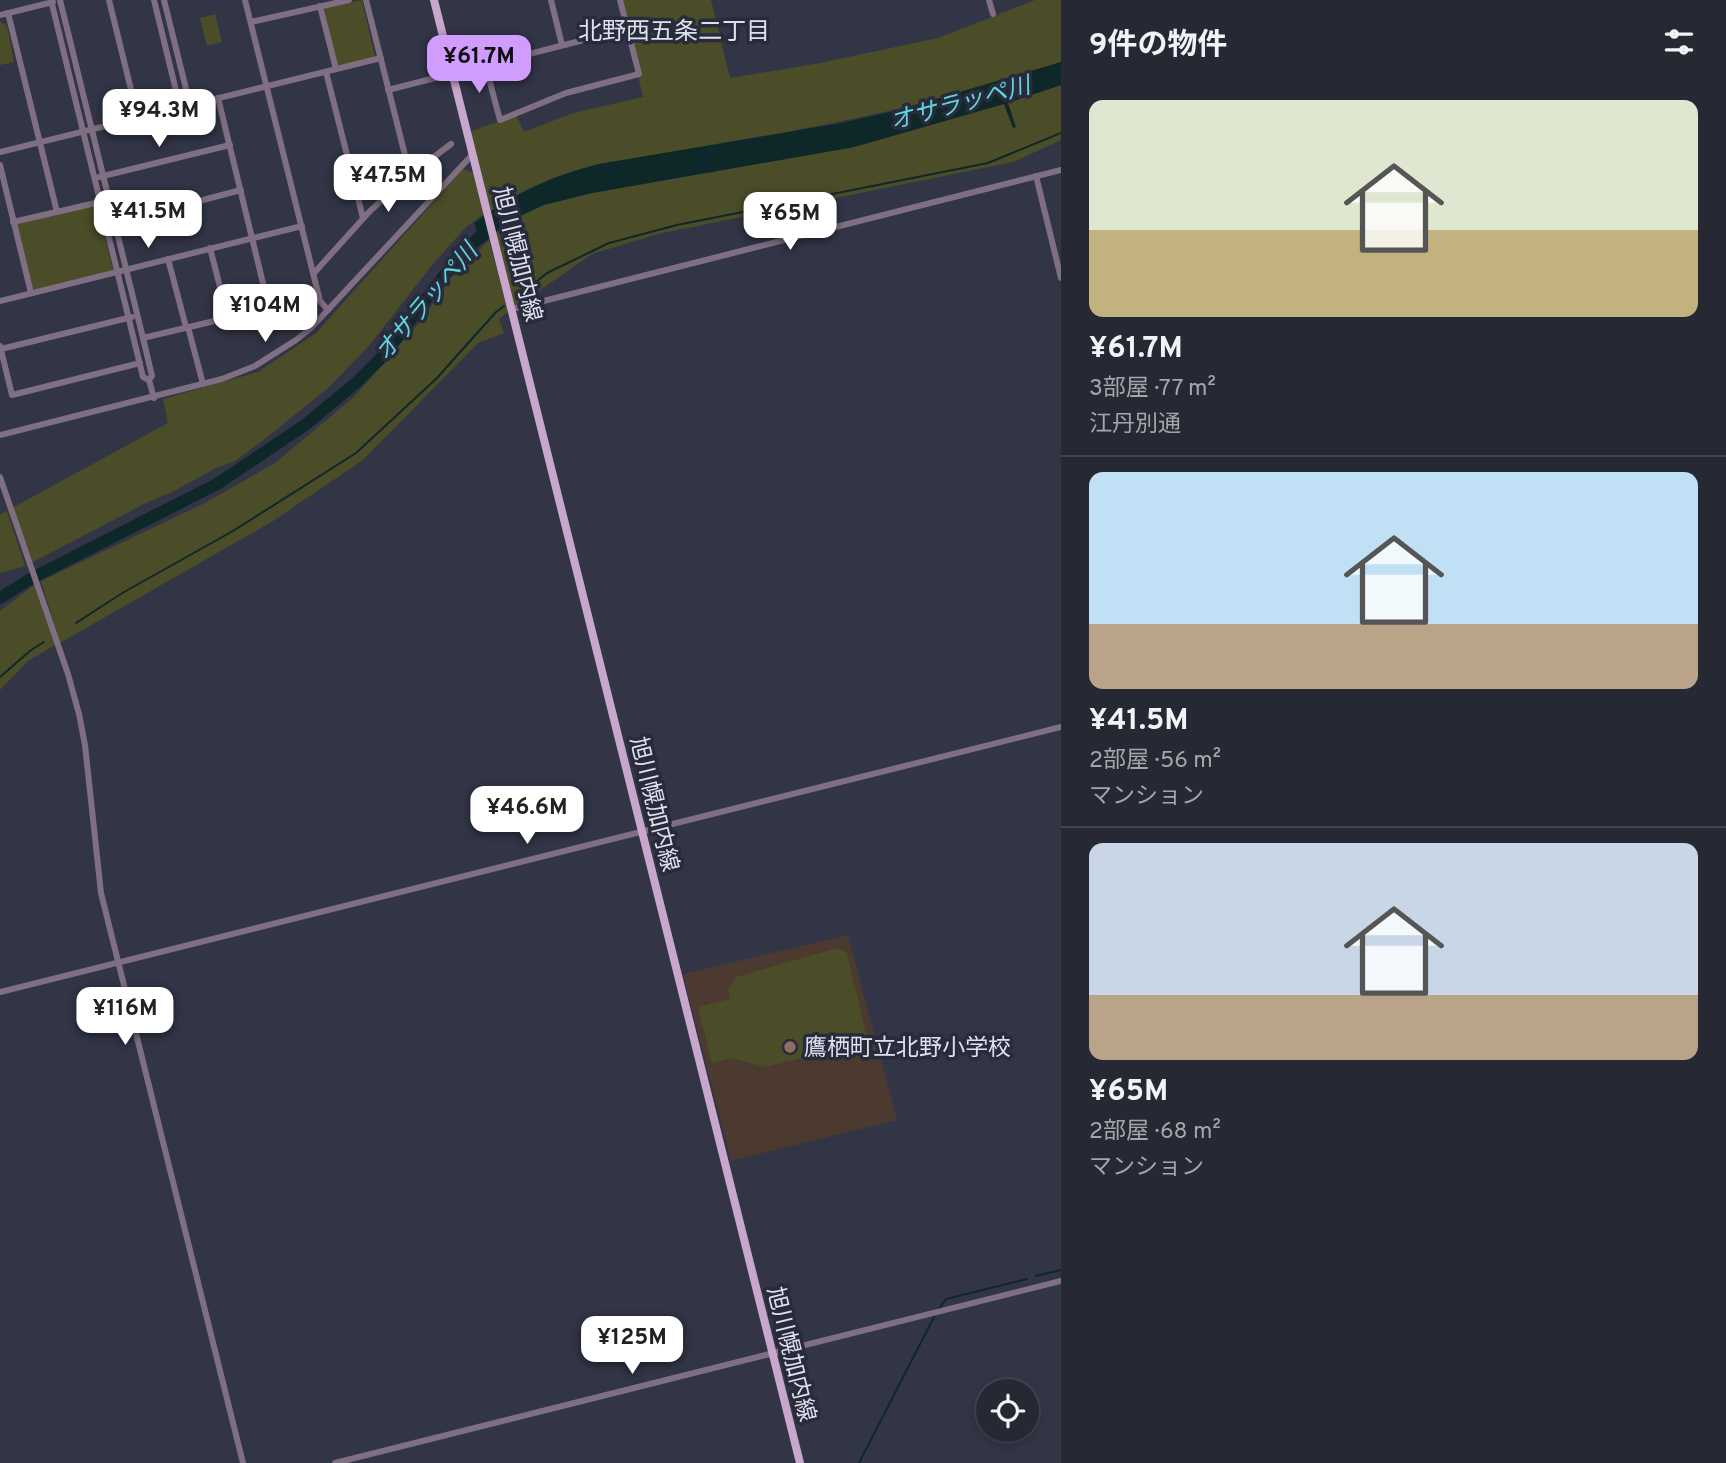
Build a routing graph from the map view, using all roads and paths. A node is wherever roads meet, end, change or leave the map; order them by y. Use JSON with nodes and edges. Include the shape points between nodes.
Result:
{"nodes":[{"id":1,"x":55,"y":0,"type":"edge"},
{"id":2,"x":109,"y":0,"type":"edge"},
{"id":3,"x":154,"y":0,"type":"edge"},
{"id":4,"x":164,"y":0,"type":"edge"},
{"id":5,"x":245,"y":0,"type":"edge"},
{"id":6,"x":349,"y":0,"type":"edge"},
{"id":7,"x":366,"y":0,"type":"edge"},
{"id":8,"x":434,"y":0,"type":"edge"},
{"id":9,"x":551,"y":0,"type":"edge"},
{"id":10,"x":620,"y":0,"type":"edge"},
{"id":11,"x":989,"y":0,"type":"edge"},
{"id":12,"x":320,"y":6,"type":"junction"},
{"id":13,"x":8,"y":13,"type":"junction"},
{"id":14,"x":993,"y":13,"type":"dead end"},
{"id":15,"x":0,"y":15,"type":"edge"},
{"id":16,"x":251,"y":22,"type":"junction"},
{"id":17,"x":627,"y":29,"type":"junction"},
{"id":18,"x":562,"y":45,"type":"junction"},
{"id":19,"x":381,"y":58,"type":"junction"},
{"id":20,"x":485,"y":64,"type":"junction"},
{"id":21,"x":336,"y":69,"type":"junction"},
{"id":22,"x":326,"y":72,"type":"junction"},
{"id":23,"x":452,"y":73,"type":"junction"},
{"id":24,"x":266,"y":86,"type":"junction"},
{"id":25,"x":388,"y":90,"type":"junction"},
{"id":26,"x":218,"y":98,"type":"junction"},
{"id":27,"x":190,"y":105,"type":"junction"},
{"id":28,"x":180,"y":107,"type":"junction"},
{"id":29,"x":138,"y":118,"type":"junction"},
{"id":30,"x":92,"y":129,"type":"junction"},
{"id":31,"x":82,"y":131,"type":"junction"},
{"id":32,"x":41,"y":142,"type":"junction"},
{"id":33,"x":451,"y":144,"type":"dead end"},
{"id":34,"x":230,"y":145,"type":"junction"},
{"id":35,"x":0,"y":152,"type":"edge"},
{"id":36,"x":472,"y":155,"type":"junction"},
{"id":37,"x":0,"y":165,"type":"edge"},
{"id":38,"x":1061,"y":170,"type":"edge"},
{"id":39,"x":411,"y":174,"type":"junction"},
{"id":40,"x":103,"y":176,"type":"junction"},
{"id":41,"x":1036,"y":176,"type":"junction"},
{"id":42,"x":94,"y":178,"type":"junction"},
{"id":43,"x":241,"y":191,"type":"junction"},
{"id":44,"x":100,"y":202,"type":"junction"},
{"id":45,"x":57,"y":212,"type":"junction"},
{"id":46,"x":363,"y":218,"type":"junction"},
{"id":47,"x":13,"y":222,"type":"junction"},
{"id":48,"x":115,"y":223,"type":"junction"},
{"id":49,"x":105,"y":225,"type":"junction"},
{"id":50,"x":302,"y":226,"type":"junction"},
{"id":51,"x":254,"y":238,"type":"junction"},
{"id":52,"x":210,"y":248,"type":"junction"},
{"id":53,"x":167,"y":259,"type":"junction"},
{"id":54,"x":126,"y":269,"type":"junction"},
{"id":55,"x":117,"y":271,"type":"junction"},
{"id":56,"x":314,"y":273,"type":"junction"},
{"id":57,"x":1061,"y":278,"type":"edge"},
{"id":58,"x":31,"y":293,"type":"junction"},
{"id":59,"x":0,"y":301,"type":"edge"},
{"id":60,"x":512,"y":309,"type":"junction"},
{"id":61,"x":328,"y":310,"type":"junction"},
{"id":62,"x":137,"y":315,"type":"junction"},
{"id":63,"x":128,"y":317,"type":"junction"},
{"id":64,"x":228,"y":318,"type":"junction"},
{"id":65,"x":187,"y":327,"type":"junction"},
{"id":66,"x":143,"y":338,"type":"junction"},
{"id":67,"x":0,"y":348,"type":"edge"},
{"id":68,"x":140,"y":363,"type":"junction"},
{"id":69,"x":149,"y":380,"type":"junction"},
{"id":70,"x":203,"y":384,"type":"junction"},
{"id":71,"x":153,"y":398,"type":"junction"},
{"id":72,"x":0,"y":435,"type":"edge"},
{"id":73,"x":0,"y":477,"type":"edge"},
{"id":74,"x":1061,"y":727,"type":"edge"},
{"id":75,"x":642,"y":831,"type":"junction"},
{"id":76,"x":118,"y":963,"type":"junction"},
{"id":77,"x":0,"y":992,"type":"edge"},
{"id":78,"x":1061,"y":1281,"type":"edge"},
{"id":79,"x":772,"y":1355,"type":"junction"},
{"id":80,"x":243,"y":1463,"type":"edge"},
{"id":81,"x":335,"y":1463,"type":"edge"},
{"id":82,"x":800,"y":1463,"type":"edge"}],
"edges":[{"from":1,"to":13,"type":"street"},
{"from":1,"to":30,"type":"street"},
{"from":1,"to":31,"type":"street"},
{"from":2,"to":29,"type":"street"},
{"from":3,"to":28,"type":"street"},
{"from":4,"to":27,"type":"street"},
{"from":5,"to":16,"type":"street"},
{"from":6,"to":12,"type":"street"},
{"from":7,"to":19,"type":"street"},
{"from":8,"to":23,"type":"main road","name":"旭川幌加内線"},
{"from":9,"to":18,"type":"street"},
{"from":10,"to":17,"type":"street"},
{"from":11,"to":14,"type":"street"},
{"from":12,"to":16,"type":"street"},
{"from":12,"to":21,"type":"street"},
{"from":13,"to":15,"type":"street"},
{"from":13,"to":32,"type":"street"},
{"from":16,"to":24,"type":"street"},
{"from":17,"to":18,"type":"street"},
{"from":17,"to":20,"type":"street","via":[[639,74],[566,93],[500,120]]},
{"from":18,"to":20,"type":"street"},
{"from":19,"to":21,"type":"street"},
{"from":19,"to":25,"type":"street"},
{"from":20,"to":23,"type":"street"},
{"from":21,"to":22,"type":"street"},
{"from":22,"to":24,"type":"street"},
{"from":22,"to":46,"type":"street"},
{"from":23,"to":25,"type":"street"},
{"from":23,"to":36,"type":"main road","name":"旭川幌加内線"},
{"from":24,"to":26,"type":"street"},
{"from":24,"to":50,"type":"street"},
{"from":25,"to":39,"type":"street"},
{"from":26,"to":27,"type":"street"},
{"from":26,"to":34,"type":"street"},
{"from":27,"to":28,"type":"street"},
{"from":28,"to":29,"type":"street"},
{"from":29,"to":30,"type":"street"},
{"from":30,"to":31,"type":"street"},
{"from":30,"to":40,"type":"street"},
{"from":31,"to":32,"type":"street"},
{"from":31,"to":42,"type":"street"},
{"from":32,"to":35,"type":"street"},
{"from":32,"to":45,"type":"street"},
{"from":33,"to":39,"type":"street"},
{"from":34,"to":40,"type":"street"},
{"from":34,"to":43,"type":"street"},
{"from":36,"to":60,"type":"main road","name":"旭川幌加内線"},
{"from":36,"to":61,"type":"street"},
{"from":37,"to":47,"type":"street"},
{"from":38,"to":41,"type":"street"},
{"from":39,"to":46,"type":"street"},
{"from":40,"to":42,"type":"street"},
{"from":40,"to":48,"type":"street"},
{"from":41,"to":57,"type":"street"},
{"from":41,"to":60,"type":"street"},
{"from":42,"to":44,"type":"street"},
{"from":43,"to":48,"type":"street"},
{"from":43,"to":51,"type":"street"},
{"from":44,"to":45,"type":"street"},
{"from":44,"to":49,"type":"street"},
{"from":45,"to":47,"type":"street"},
{"from":46,"to":56,"type":"street"},
{"from":47,"to":58,"type":"street"},
{"from":48,"to":49,"type":"street"},
{"from":48,"to":54,"type":"street"},
{"from":49,"to":55,"type":"street"},
{"from":50,"to":51,"type":"street"},
{"from":50,"to":56,"type":"street"},
{"from":51,"to":52,"type":"street"},
{"from":51,"to":64,"type":"street","via":[[270,308]]},
{"from":52,"to":53,"type":"street"},
{"from":52,"to":64,"type":"street"},
{"from":53,"to":54,"type":"street"},
{"from":53,"to":65,"type":"street"},
{"from":54,"to":55,"type":"street"},
{"from":54,"to":62,"type":"street"},
{"from":55,"to":58,"type":"street"},
{"from":55,"to":63,"type":"street"},
{"from":56,"to":61,"type":"street","via":[[320,301]]},
{"from":58,"to":59,"type":"street"},
{"from":60,"to":75,"type":"main road","name":"旭川幌加内線"},
{"from":61,"to":70,"type":"street","via":[[279,352],[255,366]]},
{"from":62,"to":63,"type":"street"},
{"from":62,"to":66,"type":"street"},
{"from":63,"to":67,"type":"street"},
{"from":63,"to":68,"type":"street"},
{"from":64,"to":65,"type":"street"},
{"from":65,"to":66,"type":"street"},
{"from":65,"to":70,"type":"street"},
{"from":66,"to":69,"type":"street","via":[[152,376]]},
{"from":67,"to":68,"type":"street","via":[[12,395]]},
{"from":68,"to":69,"type":"street"},
{"from":69,"to":71,"type":"street"},
{"from":70,"to":71,"type":"street"},
{"from":71,"to":72,"type":"street"},
{"from":73,"to":76,"type":"street","via":[[79,713],[101,893]]},
{"from":74,"to":75,"type":"street"},
{"from":75,"to":76,"type":"street"},
{"from":75,"to":79,"type":"main road","name":"旭川幌加内線"},
{"from":76,"to":77,"type":"street"},
{"from":76,"to":80,"type":"street"},
{"from":78,"to":79,"type":"street"},
{"from":79,"to":81,"type":"street"},
{"from":79,"to":82,"type":"main road","name":"旭川幌加内線"}]}
